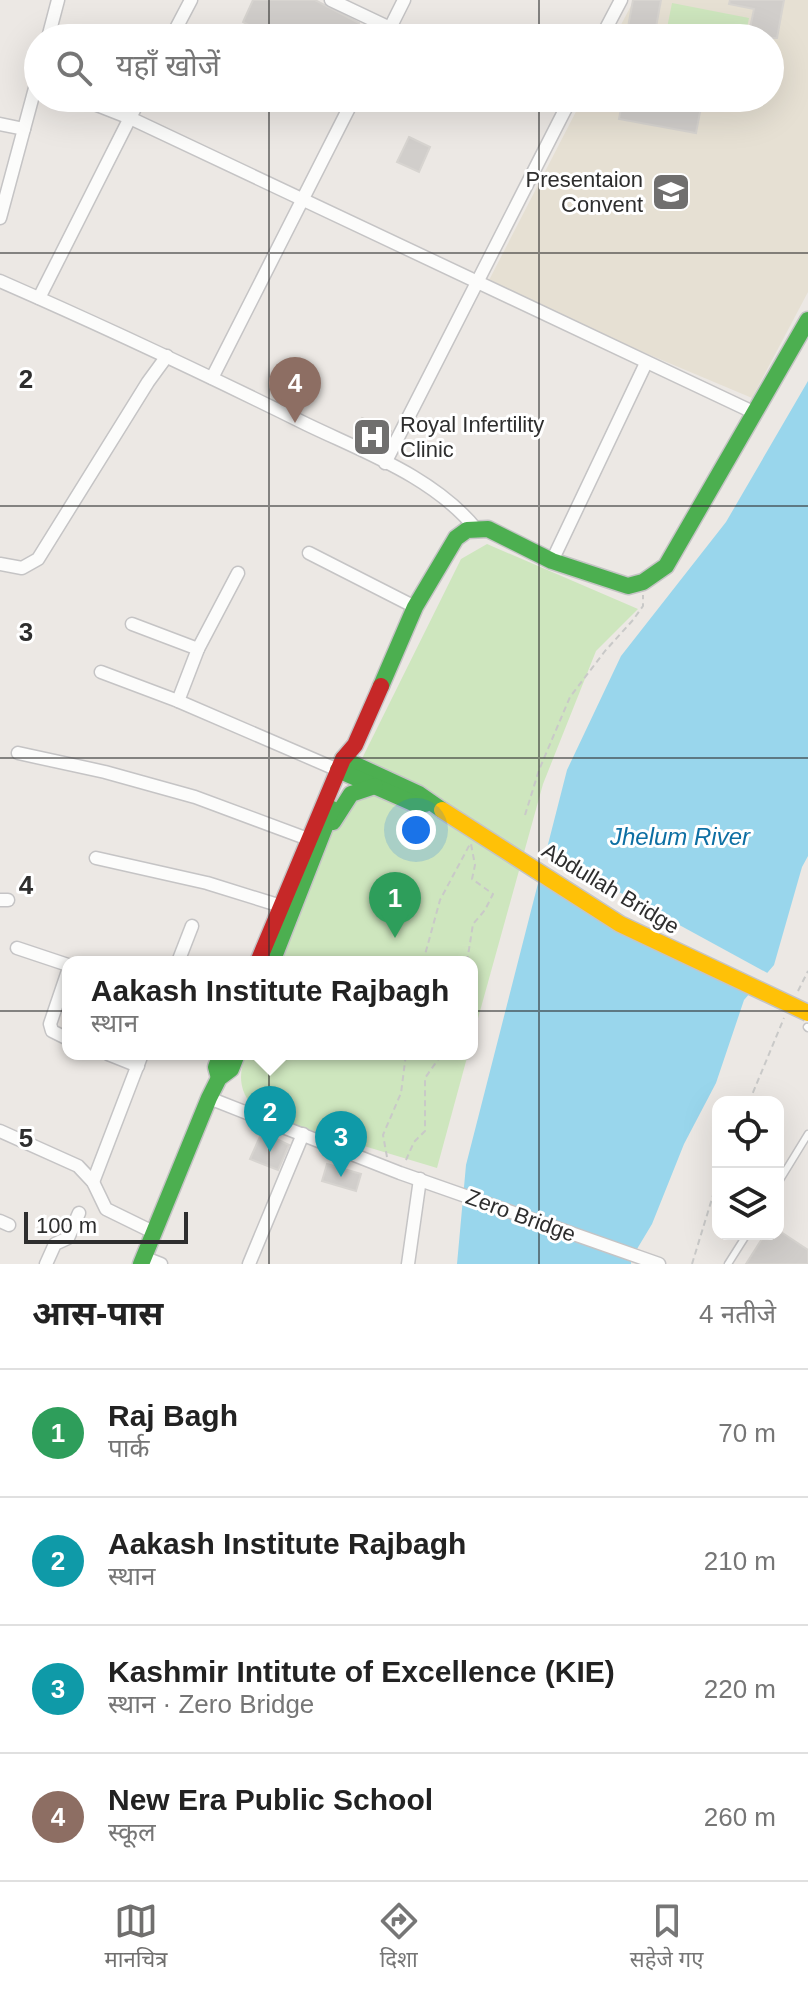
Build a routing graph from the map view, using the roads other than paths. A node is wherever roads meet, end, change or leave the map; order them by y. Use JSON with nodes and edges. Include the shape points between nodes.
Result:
{"nodes":[{"id":1,"x":58,"y":0,"type":"edge"},
{"id":2,"x":191,"y":0,"type":"edge"},
{"id":3,"x":331,"y":0,"type":"edge"},
{"id":4,"x":404,"y":0,"type":"edge"},
{"id":5,"x":621,"y":0,"type":"edge"},
{"id":6,"x":52,"y":24,"type":"edge"},
{"id":7,"x":178,"y":24,"type":"edge"},
{"id":8,"x":372,"y":24,"type":"edge"},
{"id":9,"x":392,"y":24,"type":"edge"},
{"id":10,"x":608,"y":24,"type":"edge"},
{"id":11,"x":29,"y":112,"type":"edge"},
{"id":12,"x":115,"y":112,"type":"edge"},
{"id":13,"x":133,"y":112,"type":"edge"},
{"id":14,"x":347,"y":112,"type":"edge"},
{"id":15,"x":563,"y":112,"type":"edge"},
{"id":16,"x":130,"y":118,"type":"junction"},
{"id":17,"x":0,"y":124,"type":"edge"},
{"id":18,"x":24,"y":129,"type":"junction"},
{"id":19,"x":303,"y":199,"type":"junction"},
{"id":20,"x":0,"y":218,"type":"edge"},
{"id":21,"x":0,"y":281,"type":"edge"},
{"id":22,"x":477,"y":282,"type":"junction"},
{"id":23,"x":39,"y":298,"type":"junction"},
{"id":24,"x":808,"y":320,"type":"edge"},
{"id":25,"x":167,"y":356,"type":"junction"},
{"id":26,"x":646,"y":363,"type":"junction"},
{"id":27,"x":212,"y":378,"type":"junction"},
{"id":28,"x":755,"y":413,"type":"junction"},
{"id":29,"x":385,"y":463,"type":"junction"},
{"id":30,"x":476,"y":529,"type":"junction"},
{"id":31,"x":309,"y":553,"type":"dead end"},
{"id":32,"x":552,"y":561,"type":"junction"},
{"id":33,"x":0,"y":564,"type":"edge"},
{"id":34,"x":238,"y":573,"type":"dead end"},
{"id":35,"x":415,"y":607,"type":"junction"},
{"id":36,"x":132,"y":624,"type":"dead end"},
{"id":37,"x":198,"y":649,"type":"junction"},
{"id":38,"x":101,"y":672,"type":"dead end"},
{"id":39,"x":178,"y":701,"type":"junction"},
{"id":40,"x":18,"y":753,"type":"dead end"},
{"id":41,"x":345,"y":767,"type":"junction"},
{"id":42,"x":375,"y":786,"type":"junction"},
{"id":43,"x":436,"y":807,"type":"junction"},
{"id":44,"x":308,"y":839,"type":"junction"},
{"id":45,"x":96,"y":858,"type":"dead end"},
{"id":46,"x":307,"y":874,"type":"junction"},
{"id":47,"x":281,"y":906,"type":"junction"},
{"id":48,"x":192,"y":926,"type":"dead end"},
{"id":49,"x":17,"y":948,"type":"dead end"},
{"id":50,"x":180,"y":956,"type":"edge"},
{"id":51,"x":260,"y":956,"type":"edge"},
{"id":52,"x":274,"y":956,"type":"edge"},
{"id":53,"x":62,"y":966,"type":"edge"},
{"id":54,"x":62,"y":987,"type":"edge"},
{"id":55,"x":808,"y":1013,"type":"edge"},
{"id":56,"x":62,"y":1036,"type":"edge"},
{"id":57,"x":140,"y":1060,"type":"edge"},
{"id":58,"x":219,"y":1060,"type":"edge"},
{"id":59,"x":234,"y":1060,"type":"edge"},
{"id":60,"x":219,"y":1078,"type":"junction"},
{"id":61,"x":209,"y":1098,"type":"junction"},
{"id":62,"x":0,"y":1131,"type":"edge"},
{"id":63,"x":303,"y":1134,"type":"junction"},
{"id":64,"x":808,"y":1134,"type":"edge"},
{"id":65,"x":784,"y":1173,"type":"edge"},
{"id":66,"x":424,"y":1180,"type":"junction"},
{"id":67,"x":93,"y":1182,"type":"junction"},
{"id":68,"x":79,"y":1213,"type":"dead end"},
{"id":69,"x":153,"y":1232,"type":"junction"},
{"id":70,"x":743,"y":1240,"type":"edge"},
{"id":71,"x":142,"y":1260,"type":"edge"},
{"id":72,"x":46,"y":1264,"type":"edge"},
{"id":73,"x":161,"y":1264,"type":"edge"},
{"id":74,"x":249,"y":1264,"type":"edge"},
{"id":75,"x":408,"y":1264,"type":"edge"},
{"id":76,"x":659,"y":1264,"type":"edge"},
{"id":77,"x":728,"y":1264,"type":"edge"}],
"edges":[{"from":1,"to":6,"type":"street"},
{"from":2,"to":7,"type":"street"},
{"from":3,"to":8,"type":"street"},
{"from":4,"to":9,"type":"street"},
{"from":5,"to":10,"type":"street"},
{"from":11,"to":18,"type":"street"},
{"from":12,"to":16,"type":"street"},
{"from":13,"to":16,"type":"street"},
{"from":14,"to":19,"type":"street"},
{"from":15,"to":22,"type":"street"},
{"from":16,"to":19,"type":"street"},
{"from":16,"to":23,"type":"street"},
{"from":17,"to":18,"type":"street"},
{"from":18,"to":20,"type":"street"},
{"from":19,"to":22,"type":"street"},
{"from":19,"to":27,"type":"street"},
{"from":21,"to":23,"type":"street"},
{"from":22,"to":26,"type":"street"},
{"from":22,"to":29,"type":"street"},
{"from":23,"to":25,"type":"street"},
{"from":24,"to":28,"type":"main road"},
{"from":25,"to":27,"type":"street"},
{"from":25,"to":33,"type":"street","via":[[38,559],[22,568]]},
{"from":26,"to":28,"type":"street"},
{"from":26,"to":32,"type":"street"},
{"from":27,"to":29,"type":"street"},
{"from":28,"to":32,"type":"main road","via":[[666,566],[628,586]]},
{"from":29,"to":30,"type":"street","via":[[449,499]]},
{"from":30,"to":32,"type":"main road","via":[[488,529]]},
{"from":30,"to":35,"type":"main road","via":[[456,538]]},
{"from":31,"to":35,"type":"street"},
{"from":34,"to":37,"type":"street"},
{"from":35,"to":41,"type":"main road"},
{"from":36,"to":37,"type":"street"},
{"from":37,"to":39,"type":"street"},
{"from":38,"to":39,"type":"street"},
{"from":39,"to":41,"type":"street"},
{"from":40,"to":44,"type":"street","via":[[195,797]]},
{"from":41,"to":42,"type":"main road"},
{"from":41,"to":43,"type":"main road","name":"Abdullah Bridge","via":[[419,794]]},
{"from":41,"to":44,"type":"main road"},
{"from":41,"to":46,"type":"main road"},
{"from":42,"to":43,"type":"main road"},
{"from":42,"to":46,"type":"main road","via":[[354,792],[345,801]]},
{"from":43,"to":55,"type":"main road","name":"Abdullah Bridge","bridge":true,"via":[[620,924]]},
{"from":44,"to":47,"type":"main road"},
{"from":45,"to":47,"type":"street"},
{"from":46,"to":52,"type":"main road"},
{"from":47,"to":51,"type":"main road"},
{"from":48,"to":50,"type":"street"},
{"from":49,"to":53,"type":"street"},
{"from":54,"to":56,"type":"street","via":[[50,1024]]},
{"from":57,"to":67,"type":"street"},
{"from":58,"to":60,"type":"main road"},
{"from":59,"to":60,"type":"main road"},
{"from":60,"to":61,"type":"main road"},
{"from":61,"to":63,"type":"street","name":"Zero Bridge"},
{"from":61,"to":69,"type":"main road"},
{"from":62,"to":67,"type":"street","via":[[65,1158]]},
{"from":63,"to":66,"type":"street","name":"Zero Bridge"},
{"from":63,"to":74,"type":"street"},
{"from":64,"to":65,"type":"lane"},
{"from":66,"to":75,"type":"street"},
{"from":66,"to":76,"type":"street","name":"Zero Bridge"},
{"from":67,"to":69,"type":"street","via":[[106,1209]]},
{"from":68,"to":72,"type":"street","via":[[68,1238],[55,1244]]},
{"from":69,"to":71,"type":"main road"},
{"from":70,"to":77,"type":"lane"},
{"from":71,"to":73,"type":"street"}]}
